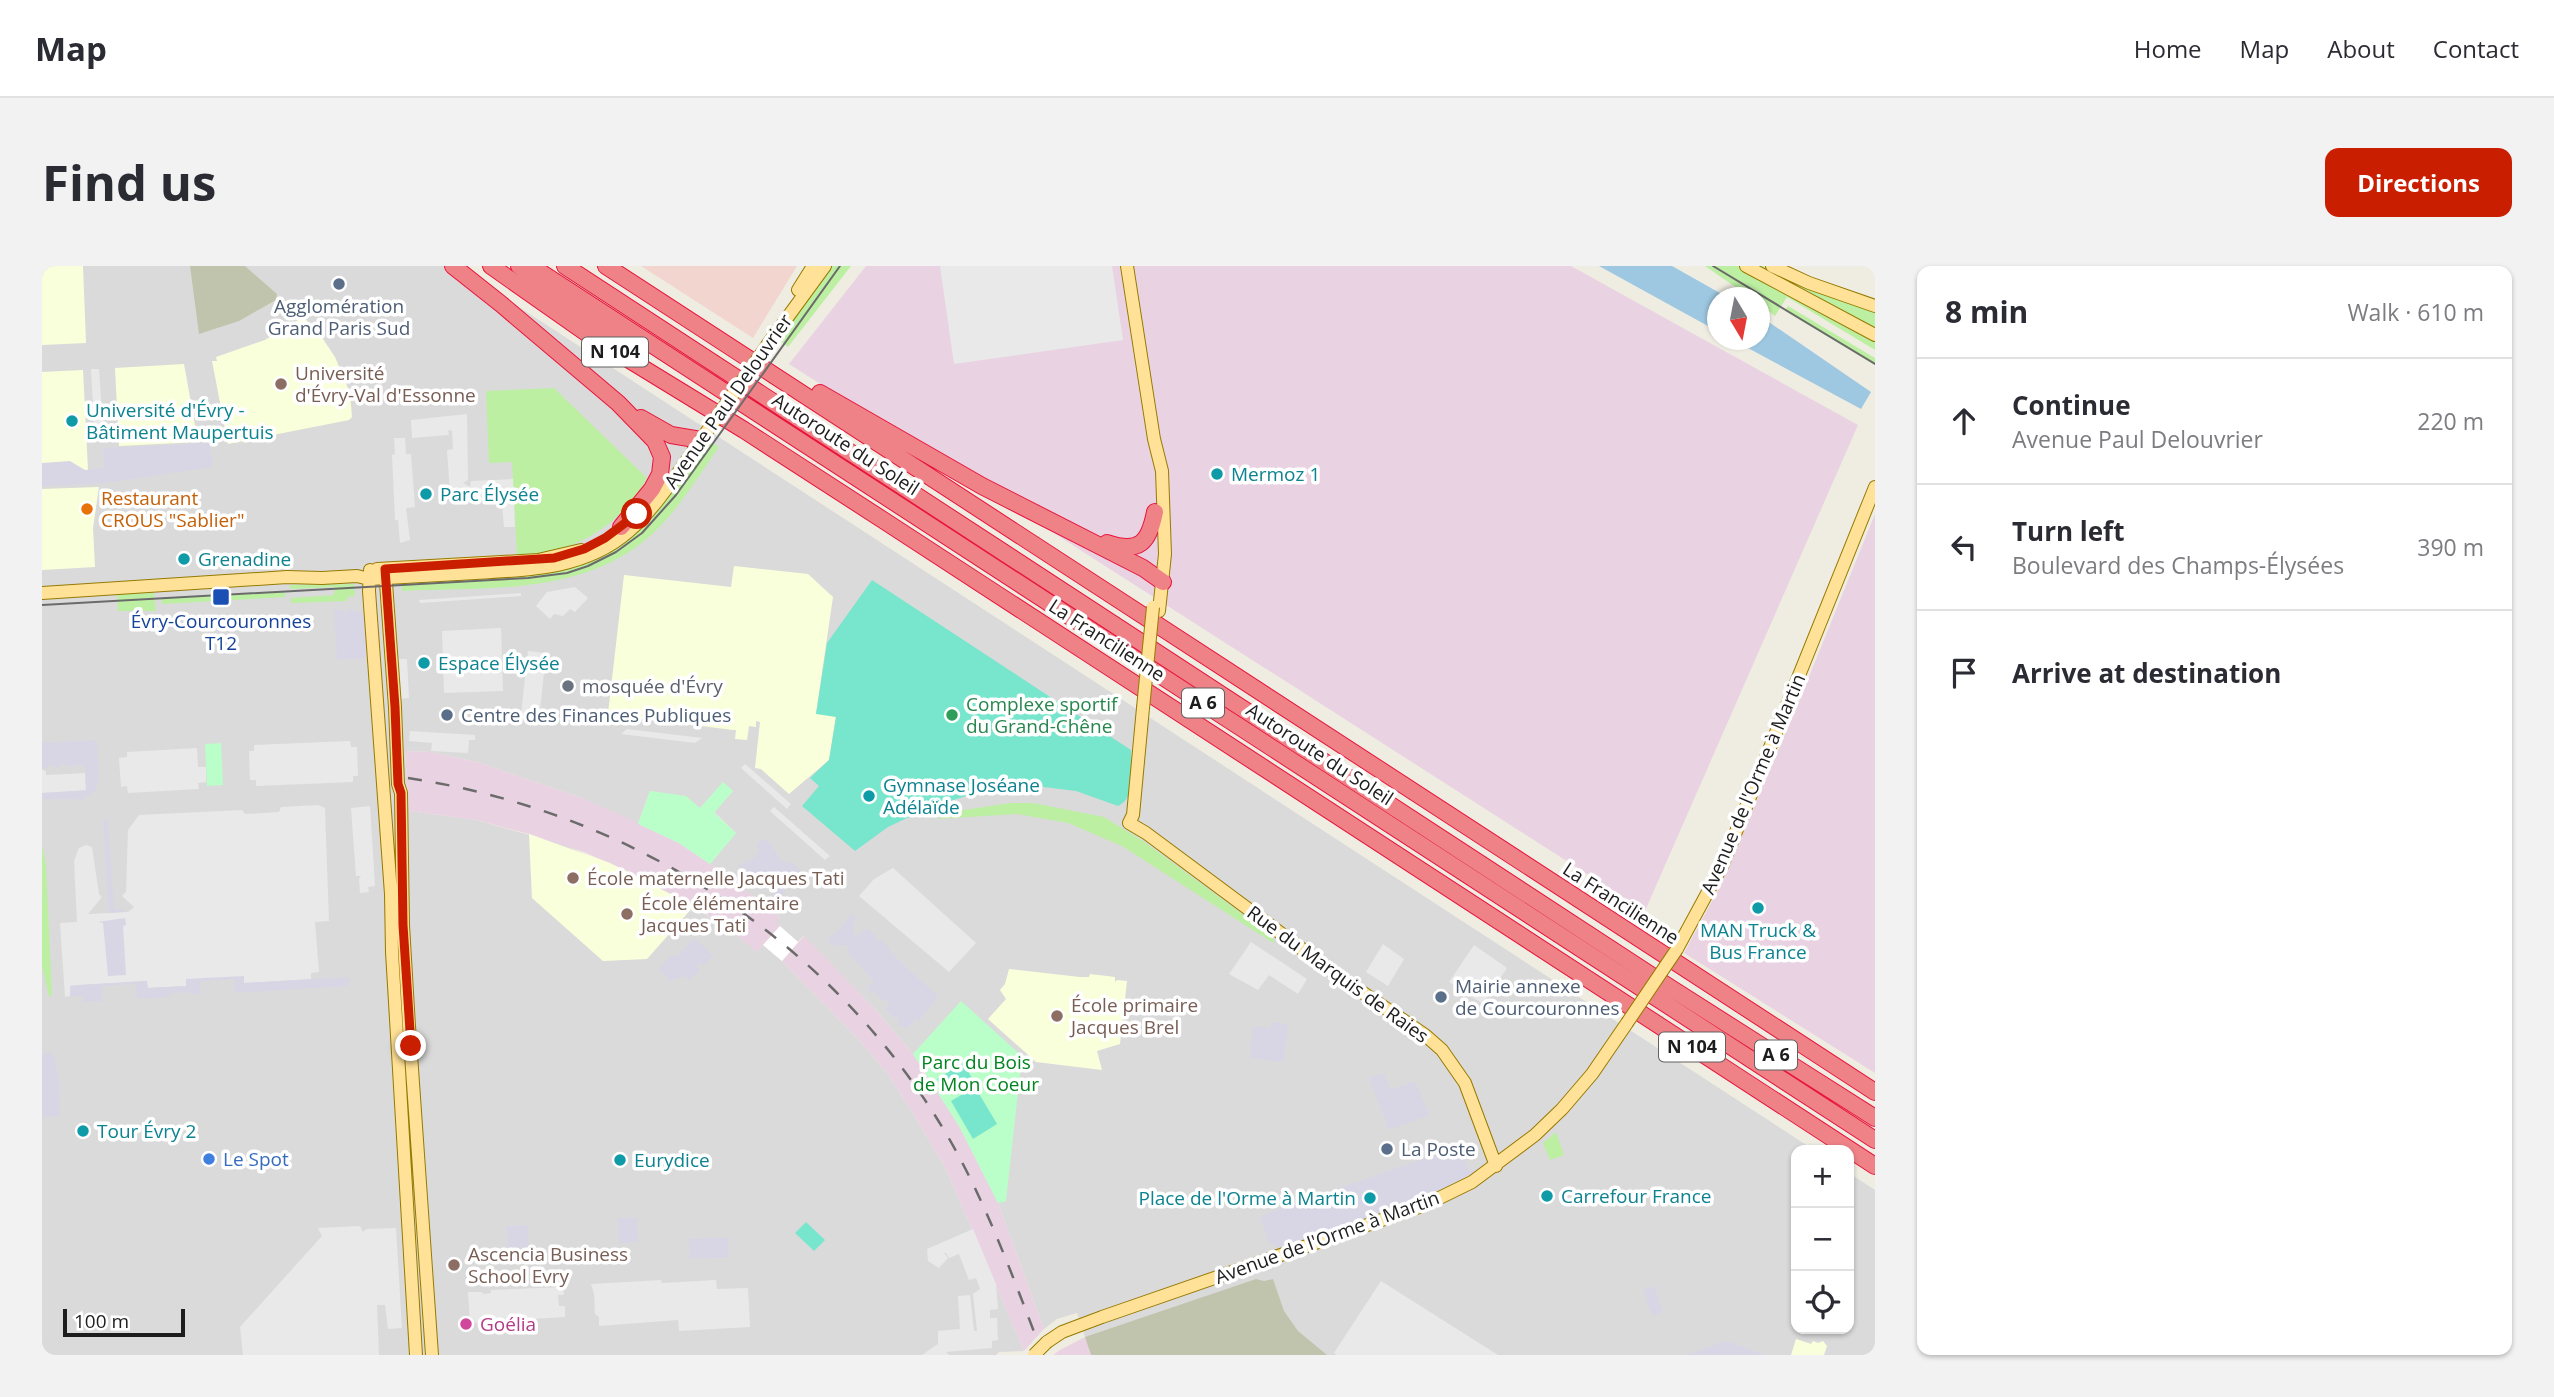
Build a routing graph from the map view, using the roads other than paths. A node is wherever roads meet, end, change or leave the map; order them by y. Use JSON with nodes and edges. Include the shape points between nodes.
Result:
{"nodes":[{"id":1,"x":453,"y":266,"type":"edge"},
{"id":2,"x":491,"y":266,"type":"edge"},
{"id":3,"x":519,"y":266,"type":"edge"},
{"id":4,"x":531,"y":266,"type":"edge"},
{"id":5,"x":565,"y":266,"type":"edge"},
{"id":6,"x":606,"y":266,"type":"edge"},
{"id":7,"x":813,"y":266,"type":"edge"},
{"id":8,"x":825,"y":266,"type":"edge"},
{"id":9,"x":1127,"y":266,"type":"edge"},
{"id":10,"x":1745,"y":266,"type":"edge"},
{"id":11,"x":1772,"y":266,"type":"edge"},
{"id":12,"x":642,"y":289,"type":"junction"},
{"id":13,"x":1875,"y":306,"type":"edge"},
{"id":14,"x":1875,"y":335,"type":"edge"},
{"id":15,"x":766,"y":343,"type":"junction"},
{"id":16,"x":618,"y":403,"type":"junction"},
{"id":17,"x":744,"y":430,"type":"junction"},
{"id":18,"x":697,"y":437,"type":"junction"},
{"id":19,"x":1154,"y":439,"type":"junction"},
{"id":20,"x":1875,"y":487,"type":"edge"},
{"id":21,"x":1155,"y":512,"type":"junction"},
{"id":22,"x":1052,"y":523,"type":"junction"},
{"id":23,"x":621,"y":527,"type":"junction"},
{"id":24,"x":385,"y":573,"type":"junction"},
{"id":25,"x":365,"y":575,"type":"junction"},
{"id":26,"x":1159,"y":579,"type":"junction"},
{"id":27,"x":42,"y":593,"type":"edge"},
{"id":28,"x":1875,"y":1092,"type":"edge"},
{"id":29,"x":1847,"y":1099,"type":"junction"},
{"id":30,"x":1875,"y":1110,"type":"edge"},
{"id":31,"x":1875,"y":1118,"type":"edge"},
{"id":32,"x":1875,"y":1140,"type":"edge"},
{"id":33,"x":1496,"y":1166,"type":"junction"},
{"id":34,"x":1875,"y":1166,"type":"edge"},
{"id":35,"x":416,"y":1355,"type":"edge"},
{"id":36,"x":432,"y":1355,"type":"edge"},
{"id":37,"x":1034,"y":1355,"type":"edge"}],
"edges":[{"from":1,"to":16,"type":"highway"},
{"from":2,"to":17,"type":"highway","name":"La Francilienne","number":"N 104","via":[[592,337]]},
{"from":3,"to":17,"type":"highway"},
{"from":4,"to":32,"type":"highway","name":"Autoroute du Soleil","number":"A 6"},
{"from":5,"to":29,"type":"highway","name":"Autoroute du Soleil","number":"A 6"},
{"from":6,"to":12,"type":"highway","name":"La Francilienne"},
{"from":7,"to":15,"type":"main road","name":"Avenue Paul Delouvrier"},
{"from":8,"to":15,"type":"main road","name":"Avenue Paul Delouvrier"},
{"from":9,"to":19,"type":"main road"},
{"from":10,"to":14,"type":"main road"},
{"from":11,"to":13,"type":"main road"},
{"from":12,"to":22,"type":"highway"},
{"from":12,"to":28,"type":"highway","name":"La Francilienne"},
{"from":15,"to":18,"type":"main road","name":"Avenue Paul Delouvrier","bridge":true},
{"from":16,"to":18,"type":"highway","via":[[671,435]]},
{"from":16,"to":23,"type":"highway","via":[[655,441],[662,457],[652,489]]},
{"from":17,"to":34,"type":"highway","name":"La Francilienne","number":"N 104"},
{"from":18,"to":23,"type":"main road","name":"Avenue Paul Delouvrier","via":[[652,498]]},
{"from":18,"to":24,"type":"main road","name":"Avenue Paul Delouvrier","via":[[644,517],[626,534],[585,558],[541,569]]},
{"from":19,"to":21,"type":"main road"},
{"from":19,"to":26,"type":"main road","via":[[1162,471],[1165,554]]},
{"from":20,"to":33,"type":"main road","name":"Avenue de l'Orme à Martin","bridge":true,"via":[[1723,864],[1677,949],[1562,1110]]},
{"from":21,"to":22,"type":"highway","via":[[1148,536],[1130,547]]},
{"from":21,"to":26,"type":"main road"},
{"from":22,"to":26,"type":"highway"},
{"from":23,"to":24,"type":"main road","name":"Avenue Paul Delouvrier","via":[[584,549],[554,558]]},
{"from":24,"to":25,"type":"main road"},
{"from":24,"to":36,"type":"main road"},
{"from":25,"to":27,"type":"main road"},
{"from":25,"to":35,"type":"main road","via":[[379,706]]},
{"from":26,"to":33,"type":"main road","name":"Rue du Marquis de Raies","bridge":true,"via":[[1133,825],[1441,1050],[1465,1083]]},
{"from":29,"to":30,"type":"highway"},
{"from":29,"to":31,"type":"highway","name":"Autoroute du Soleil","number":"A 6"},
{"from":33,"to":37,"type":"main road","name":"Avenue de l'Orme à Martin","bridge":true,"via":[[1425,1205],[1062,1332]]}]}
